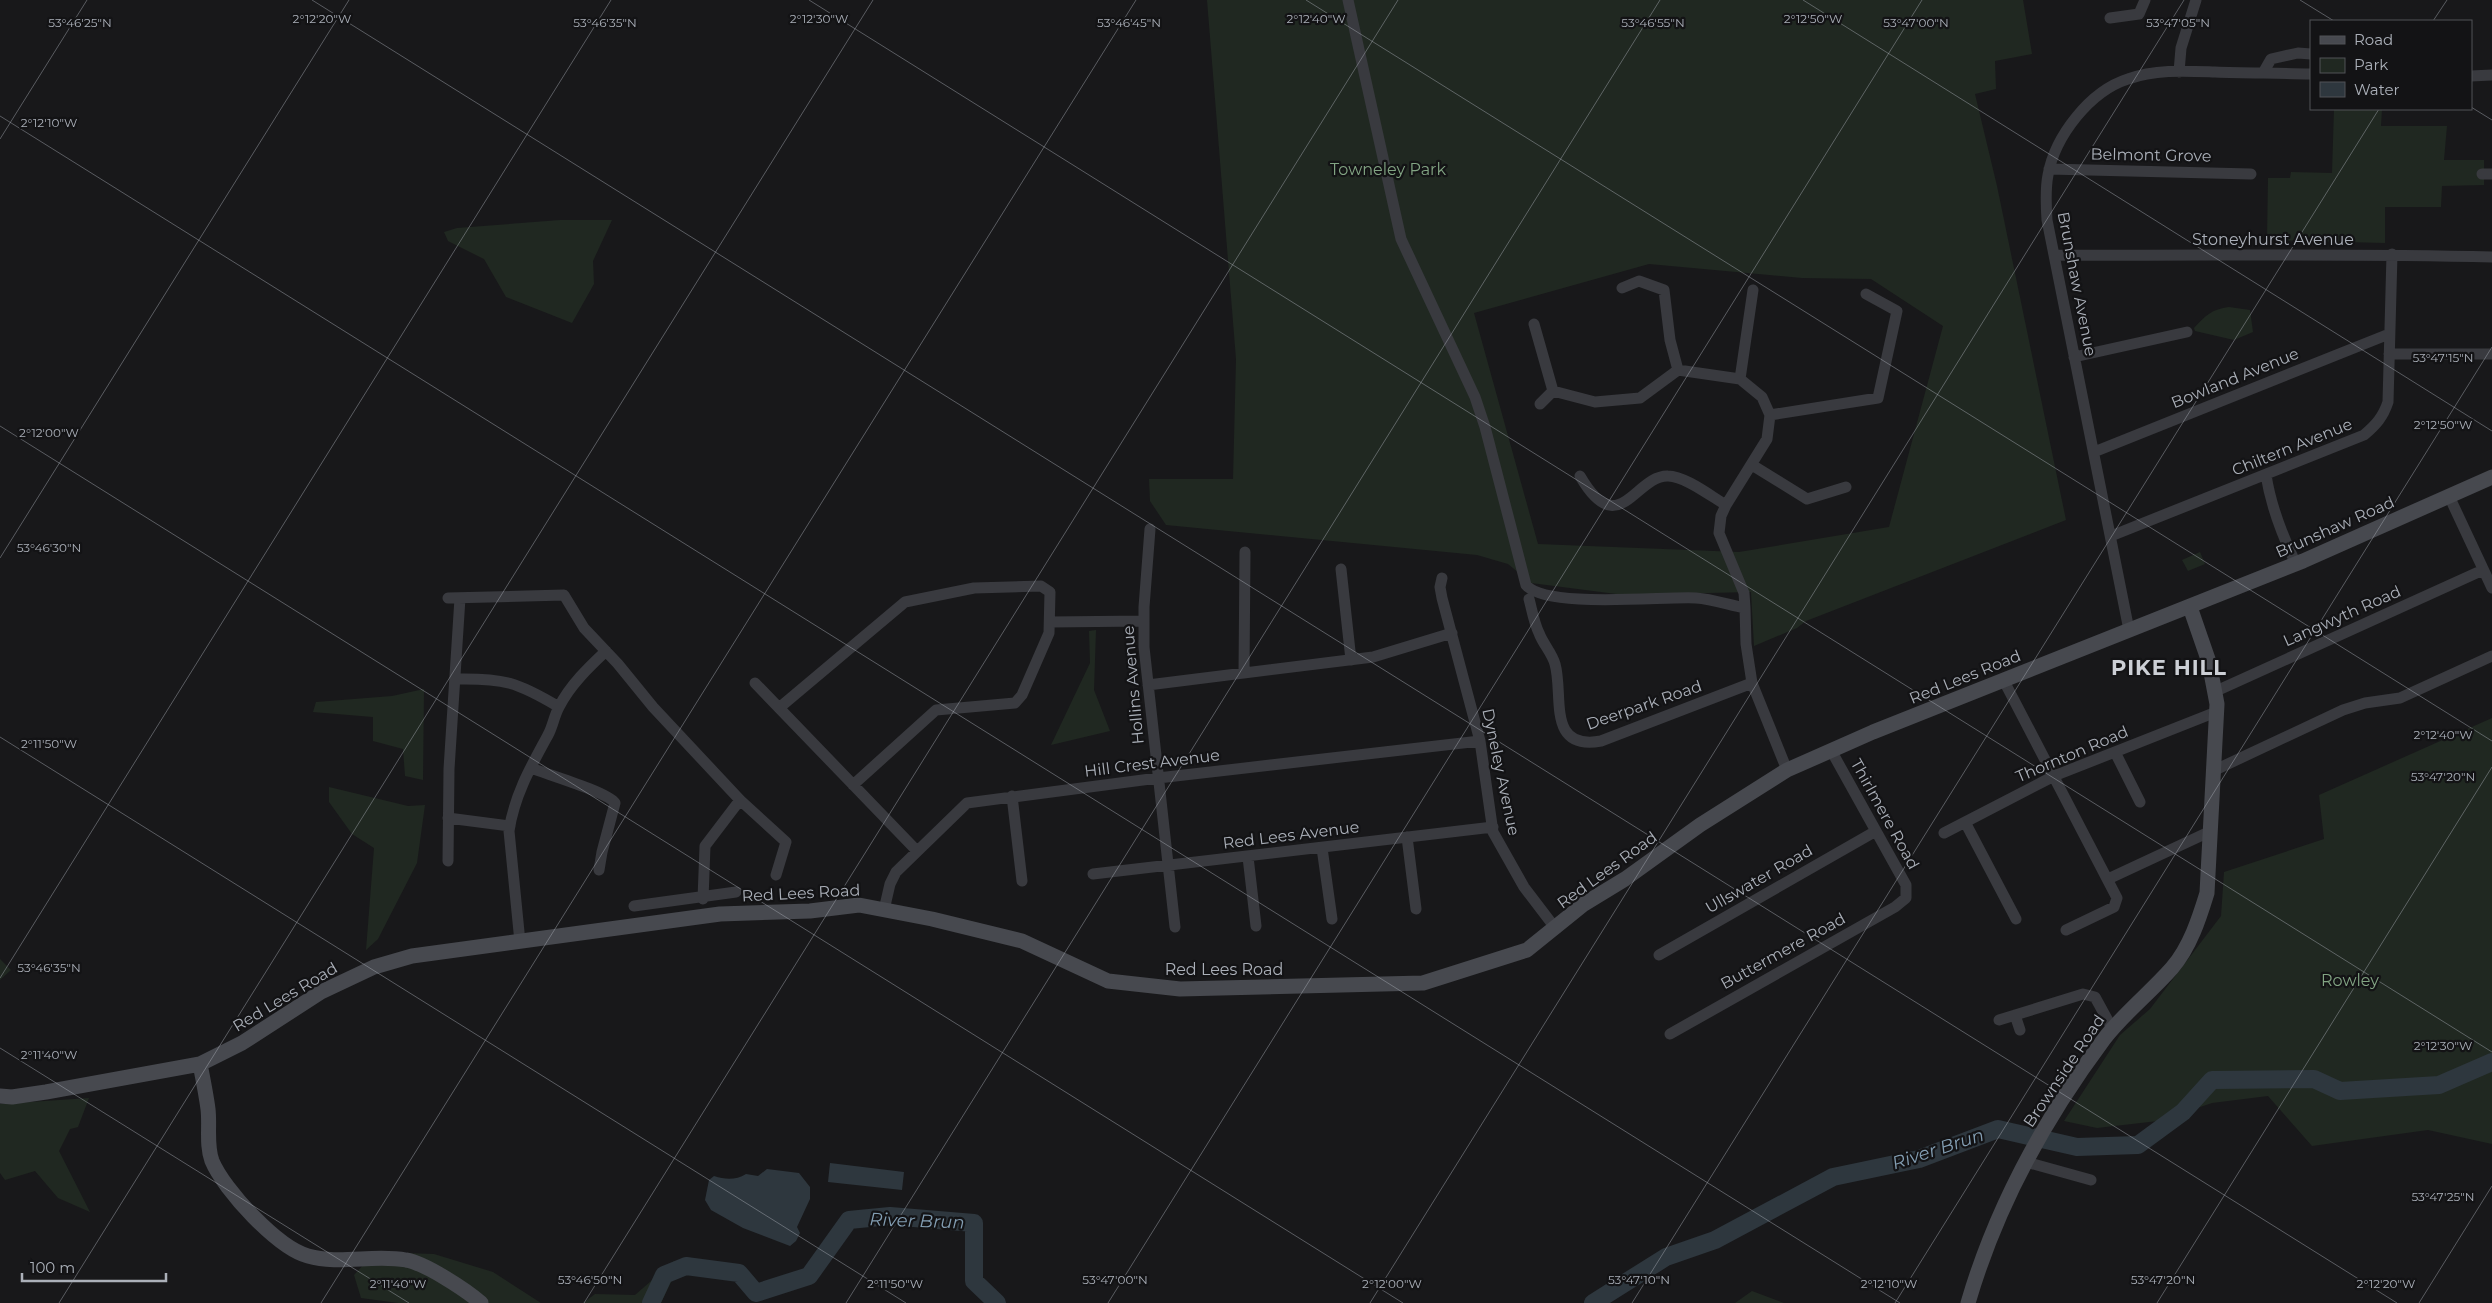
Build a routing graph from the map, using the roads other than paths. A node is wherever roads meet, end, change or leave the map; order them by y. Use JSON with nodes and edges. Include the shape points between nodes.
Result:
{"nodes":[{"id":1,"x":1348,"y":0,"type":"edge"},
{"id":2,"x":2145,"y":0,"type":"edge"},
{"id":3,"x":2196,"y":0,"type":"edge"},
{"id":4,"x":2110,"y":18,"type":"dead end"},
{"id":5,"x":2310,"y":54,"type":"edge"},
{"id":6,"x":2179,"y":72,"type":"junction"},
{"id":7,"x":2263,"y":73,"type":"junction"},
{"id":8,"x":2310,"y":74,"type":"edge"},
{"id":9,"x":2472,"y":76,"type":"edge"},
{"id":10,"x":2492,"y":76,"type":"edge"},
{"id":11,"x":2050,"y":169,"type":"junction"},
{"id":12,"x":2251,"y":174,"type":"dead end"},
{"id":13,"x":2392,"y":254,"type":"junction"},
{"id":14,"x":2054,"y":255,"type":"junction"},
{"id":15,"x":2492,"y":257,"type":"edge"},
{"id":16,"x":1622,"y":288,"type":"dead end"},
{"id":17,"x":1753,"y":290,"type":"dead end"},
{"id":18,"x":1866,"y":294,"type":"dead end"},
{"id":19,"x":1534,"y":324,"type":"dead end"},
{"id":20,"x":2187,"y":332,"type":"dead end"},
{"id":21,"x":2388,"y":334,"type":"junction"},
{"id":22,"x":2389,"y":354,"type":"junction"},
{"id":23,"x":2491,"y":354,"type":"dead end"},
{"id":24,"x":2074,"y":356,"type":"junction"},
{"id":25,"x":1678,"y":370,"type":"junction"},
{"id":26,"x":1740,"y":379,"type":"junction"},
{"id":27,"x":1553,"y":391,"type":"junction"},
{"id":28,"x":1540,"y":404,"type":"dead end"},
{"id":29,"x":1770,"y":415,"type":"junction"},
{"id":30,"x":2094,"y":452,"type":"junction"},
{"id":31,"x":1752,"y":465,"type":"junction"},
{"id":32,"x":2266,"y":475,"type":"junction"},
{"id":33,"x":1580,"y":476,"type":"dead end"},
{"id":34,"x":2492,"y":477,"type":"edge"},
{"id":35,"x":1846,"y":488,"type":"dead end"},
{"id":36,"x":2449,"y":496,"type":"junction"},
{"id":37,"x":1726,"y":505,"type":"junction"},
{"id":38,"x":1150,"y":529,"type":"dead end"},
{"id":39,"x":2111,"y":536,"type":"junction"},
{"id":40,"x":1245,"y":552,"type":"dead end"},
{"id":41,"x":2296,"y":564,"type":"junction"},
{"id":42,"x":1341,"y":569,"type":"dead end"},
{"id":43,"x":2483,"y":570,"type":"junction"},
{"id":44,"x":1442,"y":578,"type":"dead end"},
{"id":45,"x":2492,"y":588,"type":"edge"},
{"id":46,"x":448,"y":598,"type":"dead end"},
{"id":47,"x":460,"y":598,"type":"junction"},
{"id":48,"x":1529,"y":600,"type":"dead end"},
{"id":49,"x":2190,"y":607,"type":"junction"},
{"id":50,"x":1744,"y":608,"type":"junction"},
{"id":51,"x":1144,"y":621,"type":"junction"},
{"id":52,"x":1050,"y":622,"type":"junction"},
{"id":53,"x":2129,"y":630,"type":"junction"},
{"id":54,"x":1452,"y":634,"type":"junction"},
{"id":55,"x":606,"y":650,"type":"junction"},
{"id":56,"x":2492,"y":656,"type":"edge"},
{"id":57,"x":1351,"y":660,"type":"junction"},
{"id":58,"x":1244,"y":673,"type":"junction"},
{"id":59,"x":455,"y":679,"type":"junction"},
{"id":60,"x":2004,"y":681,"type":"junction"},
{"id":61,"x":755,"y":683,"type":"dead end"},
{"id":62,"x":1148,"y":684,"type":"junction"},
{"id":63,"x":1752,"y":684,"type":"junction"},
{"id":64,"x":2214,"y":692,"type":"junction"},
{"id":65,"x":559,"y":707,"type":"junction"},
{"id":66,"x":779,"y":708,"type":"junction"},
{"id":67,"x":2216,"y":712,"type":"junction"},
{"id":68,"x":1480,"y":742,"type":"junction"},
{"id":69,"x":1832,"y":752,"type":"junction"},
{"id":70,"x":2115,"y":752,"type":"junction"},
{"id":71,"x":531,"y":768,"type":"junction"},
{"id":72,"x":1788,"y":770,"type":"junction"},
{"id":73,"x":2215,"y":770,"type":"junction"},
{"id":74,"x":2054,"y":776,"type":"junction"},
{"id":75,"x":1158,"y":778,"type":"junction"},
{"id":76,"x":853,"y":785,"type":"junction"},
{"id":77,"x":1012,"y":796,"type":"junction"},
{"id":78,"x":740,"y":800,"type":"junction"},
{"id":79,"x":2140,"y":802,"type":"dead end"},
{"id":80,"x":448,"y":818,"type":"junction"},
{"id":81,"x":1965,"y":822,"type":"junction"},
{"id":82,"x":510,"y":826,"type":"junction"},
{"id":83,"x":1493,"y":827,"type":"junction"},
{"id":84,"x":2211,"y":830,"type":"junction"},
{"id":85,"x":1876,"y":831,"type":"junction"},
{"id":86,"x":1944,"y":833,"type":"dead end"},
{"id":87,"x":1407,"y":837,"type":"junction"},
{"id":88,"x":1322,"y":848,"type":"junction"},
{"id":89,"x":917,"y":851,"type":"junction"},
{"id":90,"x":1248,"y":856,"type":"junction"},
{"id":91,"x":448,"y":861,"type":"dead end"},
{"id":92,"x":1168,"y":866,"type":"junction"},
{"id":93,"x":599,"y":870,"type":"dead end"},
{"id":94,"x":1093,"y":874,"type":"dead end"},
{"id":95,"x":776,"y":875,"type":"dead end"},
{"id":96,"x":2108,"y":879,"type":"junction"},
{"id":97,"x":1022,"y":881,"type":"dead end"},
{"id":98,"x":736,"y":892,"type":"dead end"},
{"id":99,"x":1907,"y":892,"type":"joint"},
{"id":100,"x":703,"y":898,"type":"junction"},
{"id":101,"x":634,"y":906,"type":"dead end"},
{"id":102,"x":884,"y":910,"type":"junction"},
{"id":103,"x":1416,"y":910,"type":"dead end"},
{"id":104,"x":1332,"y":919,"type":"dead end"},
{"id":105,"x":2016,"y":919,"type":"dead end"},
{"id":106,"x":1256,"y":926,"type":"dead end"},
{"id":107,"x":1175,"y":927,"type":"dead end"},
{"id":108,"x":1556,"y":929,"type":"junction"},
{"id":109,"x":2066,"y":930,"type":"dead end"},
{"id":110,"x":520,"y":942,"type":"junction"},
{"id":111,"x":1659,"y":955,"type":"dead end"},
{"id":112,"x":2015,"y":1015,"type":"junction"},
{"id":113,"x":1999,"y":1020,"type":"dead end"},
{"id":114,"x":2112,"y":1028,"type":"junction"},
{"id":115,"x":2020,"y":1030,"type":"dead end"},
{"id":116,"x":1670,"y":1034,"type":"dead end"},
{"id":117,"x":200,"y":1064,"type":"junction"},
{"id":118,"x":0,"y":1096,"type":"edge"},
{"id":119,"x":2026,"y":1162,"type":"junction"},
{"id":120,"x":2091,"y":1180,"type":"dead end"},
{"id":121,"x":482,"y":1303,"type":"edge"},
{"id":122,"x":1968,"y":1303,"type":"edge"}],
"edges":[{"from":1,"to":50,"type":"street","via":[[1401,239],[1475,397],[1526,585],[1541,593],[1582,599],[1696,598]]},
{"from":2,"to":4,"type":"street","via":[[2139,14]]},
{"from":3,"to":6,"type":"street","via":[[2181,48]]},
{"from":5,"to":7,"type":"street","via":[[2271,59]]},
{"from":6,"to":7,"type":"street","name":"Brunshaw Avenue"},
{"from":6,"to":11,"type":"street","name":"Brunshaw Avenue","via":[[2128,78],[2106,90],[2077,117],[2060,143]]},
{"from":7,"to":8,"type":"street","name":"Brunshaw Avenue"},
{"from":9,"to":10,"type":"street"},
{"from":11,"to":12,"type":"street","name":"Belmont Grove"},
{"from":11,"to":14,"type":"street","name":"Brunshaw Avenue","via":[[2046,190],[2047,220]]},
{"from":13,"to":14,"type":"street","name":"Stoneyhurst Avenue"},
{"from":13,"to":15,"type":"street","name":"Stoneyhurst Avenue"},
{"from":13,"to":21,"type":"street","name":"Chiltern Avenue"},
{"from":14,"to":24,"type":"street","name":"Brunshaw Avenue"},
{"from":16,"to":25,"type":"street","via":[[1638,281],[1664,290],[1670,340]]},
{"from":17,"to":26,"type":"street"},
{"from":18,"to":29,"type":"street","via":[[1897,311],[1878,398]]},
{"from":19,"to":27,"type":"street"},
{"from":20,"to":24,"type":"street"},
{"from":21,"to":22,"type":"street","name":"Chiltern Avenue"},
{"from":21,"to":30,"type":"street","name":"Bowland Avenue"},
{"from":22,"to":23,"type":"street"},
{"from":22,"to":32,"type":"street","name":"Chiltern Avenue","via":[[2388,402],[2384,416],[2375,426],[2364,435]]},
{"from":24,"to":30,"type":"street","name":"Brunshaw Avenue"},
{"from":25,"to":26,"type":"street"},
{"from":25,"to":27,"type":"street","via":[[1640,398],[1595,402]]},
{"from":26,"to":29,"type":"street","via":[[1762,397]]},
{"from":27,"to":28,"type":"street"},
{"from":29,"to":31,"type":"street","via":[[1767,439]]},
{"from":30,"to":39,"type":"street","name":"Brunshaw Avenue"},
{"from":31,"to":35,"type":"street","via":[[1807,499]]},
{"from":31,"to":37,"type":"street"},
{"from":32,"to":39,"type":"street","name":"Chiltern Avenue"},
{"from":32,"to":41,"type":"street","via":[[2280,530]]},
{"from":33,"to":37,"type":"street","via":[[1590,494],[1607,504],[1625,503],[1660,476],[1670,476]]},
{"from":34,"to":36,"type":"street","name":"Brunshaw Road"},
{"from":36,"to":41,"type":"street","name":"Brunshaw Road"},
{"from":36,"to":43,"type":"street"},
{"from":37,"to":50,"type":"street","via":[[1719,533],[1744,593]]},
{"from":38,"to":51,"type":"street","name":"Hollins Avenue"},
{"from":39,"to":53,"type":"street","name":"Brunshaw Avenue"},
{"from":40,"to":58,"type":"street"},
{"from":41,"to":49,"type":"street","name":"Brunshaw Road"},
{"from":42,"to":57,"type":"street"},
{"from":43,"to":45,"type":"street"},
{"from":43,"to":64,"type":"street","name":"Langwyth Road"},
{"from":44,"to":54,"type":"street","name":"Dyneley Avenue","via":[[1440,587]]},
{"from":46,"to":47,"type":"street"},
{"from":47,"to":55,"type":"street","via":[[564,595],[584,628]]},
{"from":47,"to":59,"type":"street"},
{"from":48,"to":63,"type":"street","name":"Deerpark Road","via":[[1539,633],[1555,662],[1558,707],[1564,728],[1573,739],[1586,744]]},
{"from":49,"to":53,"type":"street","name":"Red Lees Road"},
{"from":49,"to":64,"type":"street","name":"Brownside Road","via":[[2209,662]]},
{"from":50,"to":63,"type":"street"},
{"from":51,"to":52,"type":"street"},
{"from":51,"to":62,"type":"street","name":"Hollins Avenue"},
{"from":52,"to":66,"type":"street","via":[[1050,592],[1041,586],[974,588],[905,602]]},
{"from":52,"to":76,"type":"street","via":[[1049,633],[1022,695],[1015,703],[936,710]]},
{"from":53,"to":60,"type":"street","name":"Red Lees Road"},
{"from":54,"to":57,"type":"street","via":[[1373,657]]},
{"from":54,"to":68,"type":"street","name":"Dyneley Avenue"},
{"from":55,"to":65,"type":"street","via":[[580,676]]},
{"from":55,"to":78,"type":"street","via":[[653,708]]},
{"from":56,"to":73,"type":"street","via":[[2400,698],[2343,710]]},
{"from":57,"to":58,"type":"street"},
{"from":58,"to":62,"type":"street"},
{"from":59,"to":65,"type":"street","via":[[491,678],[508,682]]},
{"from":59,"to":80,"type":"street"},
{"from":60,"to":69,"type":"street","name":"Red Lees Road","via":[[1873,732]]},
{"from":60,"to":74,"type":"street"},
{"from":61,"to":66,"type":"street"},
{"from":62,"to":75,"type":"street","name":"Hollins Avenue"},
{"from":63,"to":72,"type":"street"},
{"from":64,"to":67,"type":"street","name":"Brownside Road"},
{"from":65,"to":71,"type":"street","via":[[552,730]]},
{"from":66,"to":76,"type":"street"},
{"from":67,"to":70,"type":"street","name":"Thornton Road"},
{"from":67,"to":73,"type":"street","name":"Brownside Road"},
{"from":68,"to":75,"type":"street","name":"Hill Crest Avenue"},
{"from":68,"to":83,"type":"street","name":"Dyneley Avenue"},
{"from":69,"to":72,"type":"street","name":"Red Lees Road"},
{"from":69,"to":85,"type":"street","name":"Thirlmere Road"},
{"from":70,"to":74,"type":"street","name":"Thornton Road"},
{"from":70,"to":79,"type":"street"},
{"from":71,"to":82,"type":"street","via":[[522,785]]},
{"from":71,"to":93,"type":"street","via":[[613,799],[615,803]]},
{"from":72,"to":108,"type":"street","name":"Red Lees Road","via":[[1584,904]]},
{"from":73,"to":84,"type":"street","name":"Brownside Road"},
{"from":74,"to":81,"type":"street","name":"Thornton Road"},
{"from":74,"to":96,"type":"street"},
{"from":75,"to":77,"type":"street","name":"Hill Crest Avenue"},
{"from":75,"to":92,"type":"street","name":"Hollins Avenue"},
{"from":76,"to":89,"type":"street"},
{"from":77,"to":89,"type":"street","name":"Hill Crest Avenue","via":[[967,803]]},
{"from":77,"to":97,"type":"street"},
{"from":78,"to":95,"type":"street","via":[[786,842]]},
{"from":78,"to":100,"type":"street","via":[[705,846]]},
{"from":80,"to":82,"type":"street"},
{"from":80,"to":91,"type":"street"},
{"from":81,"to":86,"type":"street","name":"Thornton Road"},
{"from":81,"to":105,"type":"street"},
{"from":82,"to":110,"type":"street"},
{"from":83,"to":87,"type":"street","name":"Red Lees Avenue"},
{"from":83,"to":108,"type":"street","name":"Dyneley Avenue","via":[[1500,847],[1519,879]]},
{"from":84,"to":96,"type":"street"},
{"from":84,"to":114,"type":"street","name":"Brownside Road","via":[[2207,893],[2189,942],[2173,967]]},
{"from":85,"to":99,"type":"street","name":"Thirlmere Road"},
{"from":85,"to":111,"type":"street","name":"Ullswater Road"},
{"from":87,"to":88,"type":"street","name":"Red Lees Avenue"},
{"from":87,"to":103,"type":"street"},
{"from":88,"to":90,"type":"street","name":"Red Lees Avenue"},
{"from":88,"to":104,"type":"street"},
{"from":89,"to":102,"type":"street","name":"Hill Crest Avenue","via":[[896,872]]},
{"from":90,"to":92,"type":"street","name":"Red Lees Avenue"},
{"from":90,"to":106,"type":"street"},
{"from":92,"to":94,"type":"street","name":"Red Lees Avenue"},
{"from":92,"to":107,"type":"street","name":"Hollins Avenue"},
{"from":96,"to":109,"type":"street","via":[[2117,898],[2114,907]]},
{"from":98,"to":100,"type":"street"},
{"from":99,"to":116,"type":"street","name":"Buttermere Road","via":[[1906,898],[1895,907]]},
{"from":100,"to":101,"type":"street"},
{"from":102,"to":108,"type":"street","name":"Red Lees Road","via":[[1022,941],[1108,981],[1180,989],[1423,983],[1527,950]]},
{"from":102,"to":110,"type":"street","name":"Red Lees Road","via":[[859,906],[720,914]]},
{"from":110,"to":117,"type":"street","name":"Red Lees Road","via":[[412,956],[374,967],[321,992],[242,1044]]},
{"from":112,"to":113,"type":"street"},
{"from":112,"to":114,"type":"street","via":[[2083,994],[2095,997]]},
{"from":112,"to":115,"type":"street"},
{"from":114,"to":119,"type":"street","name":"Brownside Road"},
{"from":117,"to":118,"type":"street","name":"Red Lees Road","via":[[46,1092]]},
{"from":117,"to":121,"type":"street","via":[[212,1161],[246,1209],[267,1229],[307,1256],[407,1260],[436,1273]]},
{"from":119,"to":120,"type":"street"},
{"from":119,"to":122,"type":"street","name":"Brownside Road","via":[[1998,1218]]}]}
